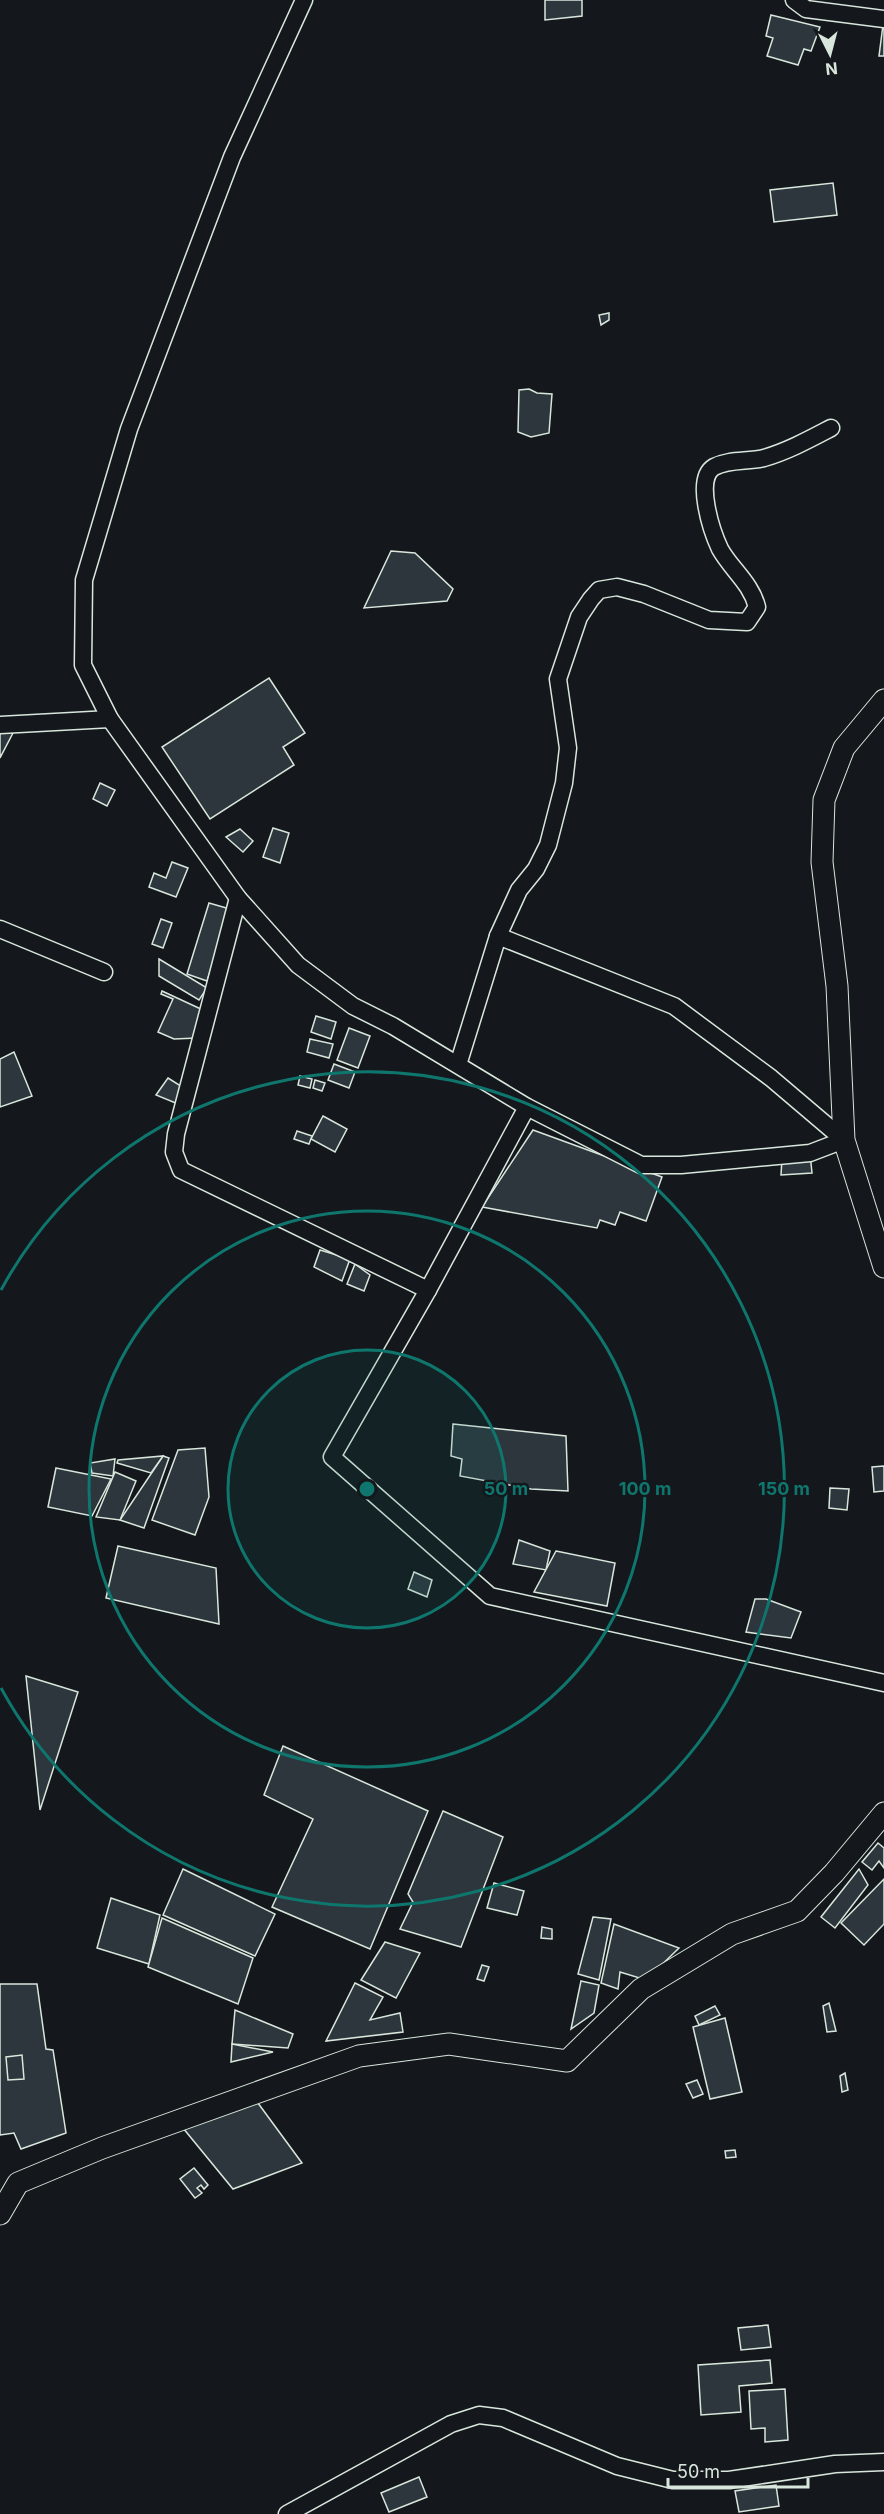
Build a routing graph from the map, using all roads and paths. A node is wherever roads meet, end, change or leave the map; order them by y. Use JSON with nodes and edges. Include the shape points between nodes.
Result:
{"nodes":[{"id":1,"x":304,"y":0,"type":"edge"},
{"id":2,"x":794,"y":0,"type":"edge"},
{"id":3,"x":884,"y":19,"type":"edge"},
{"id":4,"x":831,"y":428,"type":"dead end"},
{"id":5,"x":884,"y":700,"type":"edge"},
{"id":6,"x":110,"y":719,"type":"junction"},
{"id":7,"x":0,"y":725,"type":"edge"},
{"id":8,"x":238,"y":898,"type":"junction"},
{"id":9,"x":0,"y":929,"type":"edge"},
{"id":10,"x":498,"y":936,"type":"junction"},
{"id":11,"x":104,"y":972,"type":"dead end"},
{"id":12,"x":458,"y":1065,"type":"junction"},
{"id":13,"x":526,"y":1107,"type":"junction"},
{"id":14,"x":844,"y":1140,"type":"junction"},
{"id":15,"x":884,"y":1267,"type":"edge"},
{"id":16,"x":428,"y":1290,"type":"junction"},
{"id":17,"x":884,"y":1683,"type":"edge"},
{"id":18,"x":884,"y":1813,"type":"edge"},
{"id":19,"x":0,"y":2214,"type":"edge"},
{"id":20,"x":884,"y":2462,"type":"edge"},
{"id":21,"x":287,"y":2514,"type":"edge"}],
"edges":[{"from":1,"to":6,"type":"street","via":[[232,157],[129,429],[84,580],[83,665]]},
{"from":2,"to":3,"type":"street","via":[[806,9]]},
{"from":4,"to":10,"type":"street","via":[[764,458],[724,464],[706,475],[713,531],[722,551],[754,596],[757,607],[747,622],[709,620],[616,587],[599,590],[579,617],[558,679],[568,748],[564,783],[548,845],[519,890]]},
{"from":5,"to":14,"type":"street","via":[[844,748],[824,800],[822,862],[837,986]]},
{"from":6,"to":7,"type":"street"},
{"from":6,"to":8,"type":"street"},
{"from":8,"to":12,"type":"street","via":[[323,987]]},
{"from":8,"to":16,"type":"street","via":[[184,1098],[176,1134],[176,1161],[181,1170]]},
{"from":9,"to":11,"type":"street"},
{"from":10,"to":12,"type":"street"},
{"from":10,"to":14,"type":"street","via":[[674,1006],[771,1078]]},
{"from":12,"to":13,"type":"street"},
{"from":13,"to":14,"type":"street","via":[[641,1165],[810,1153]]},
{"from":13,"to":16,"type":"street"},
{"from":14,"to":15,"type":"street"},
{"from":16,"to":17,"type":"street","via":[[332,1456],[490,1596]]},
{"from":18,"to":19,"type":"street","via":[[797,1911],[732,1934],[641,1989],[567,2061],[449,2044],[359,2056],[102,2148],[18,2183]]},
{"from":20,"to":21,"type":"street","via":[[835,2464],[729,2480],[673,2480],[617,2466],[503,2418],[479,2415],[451,2424]]}]}
